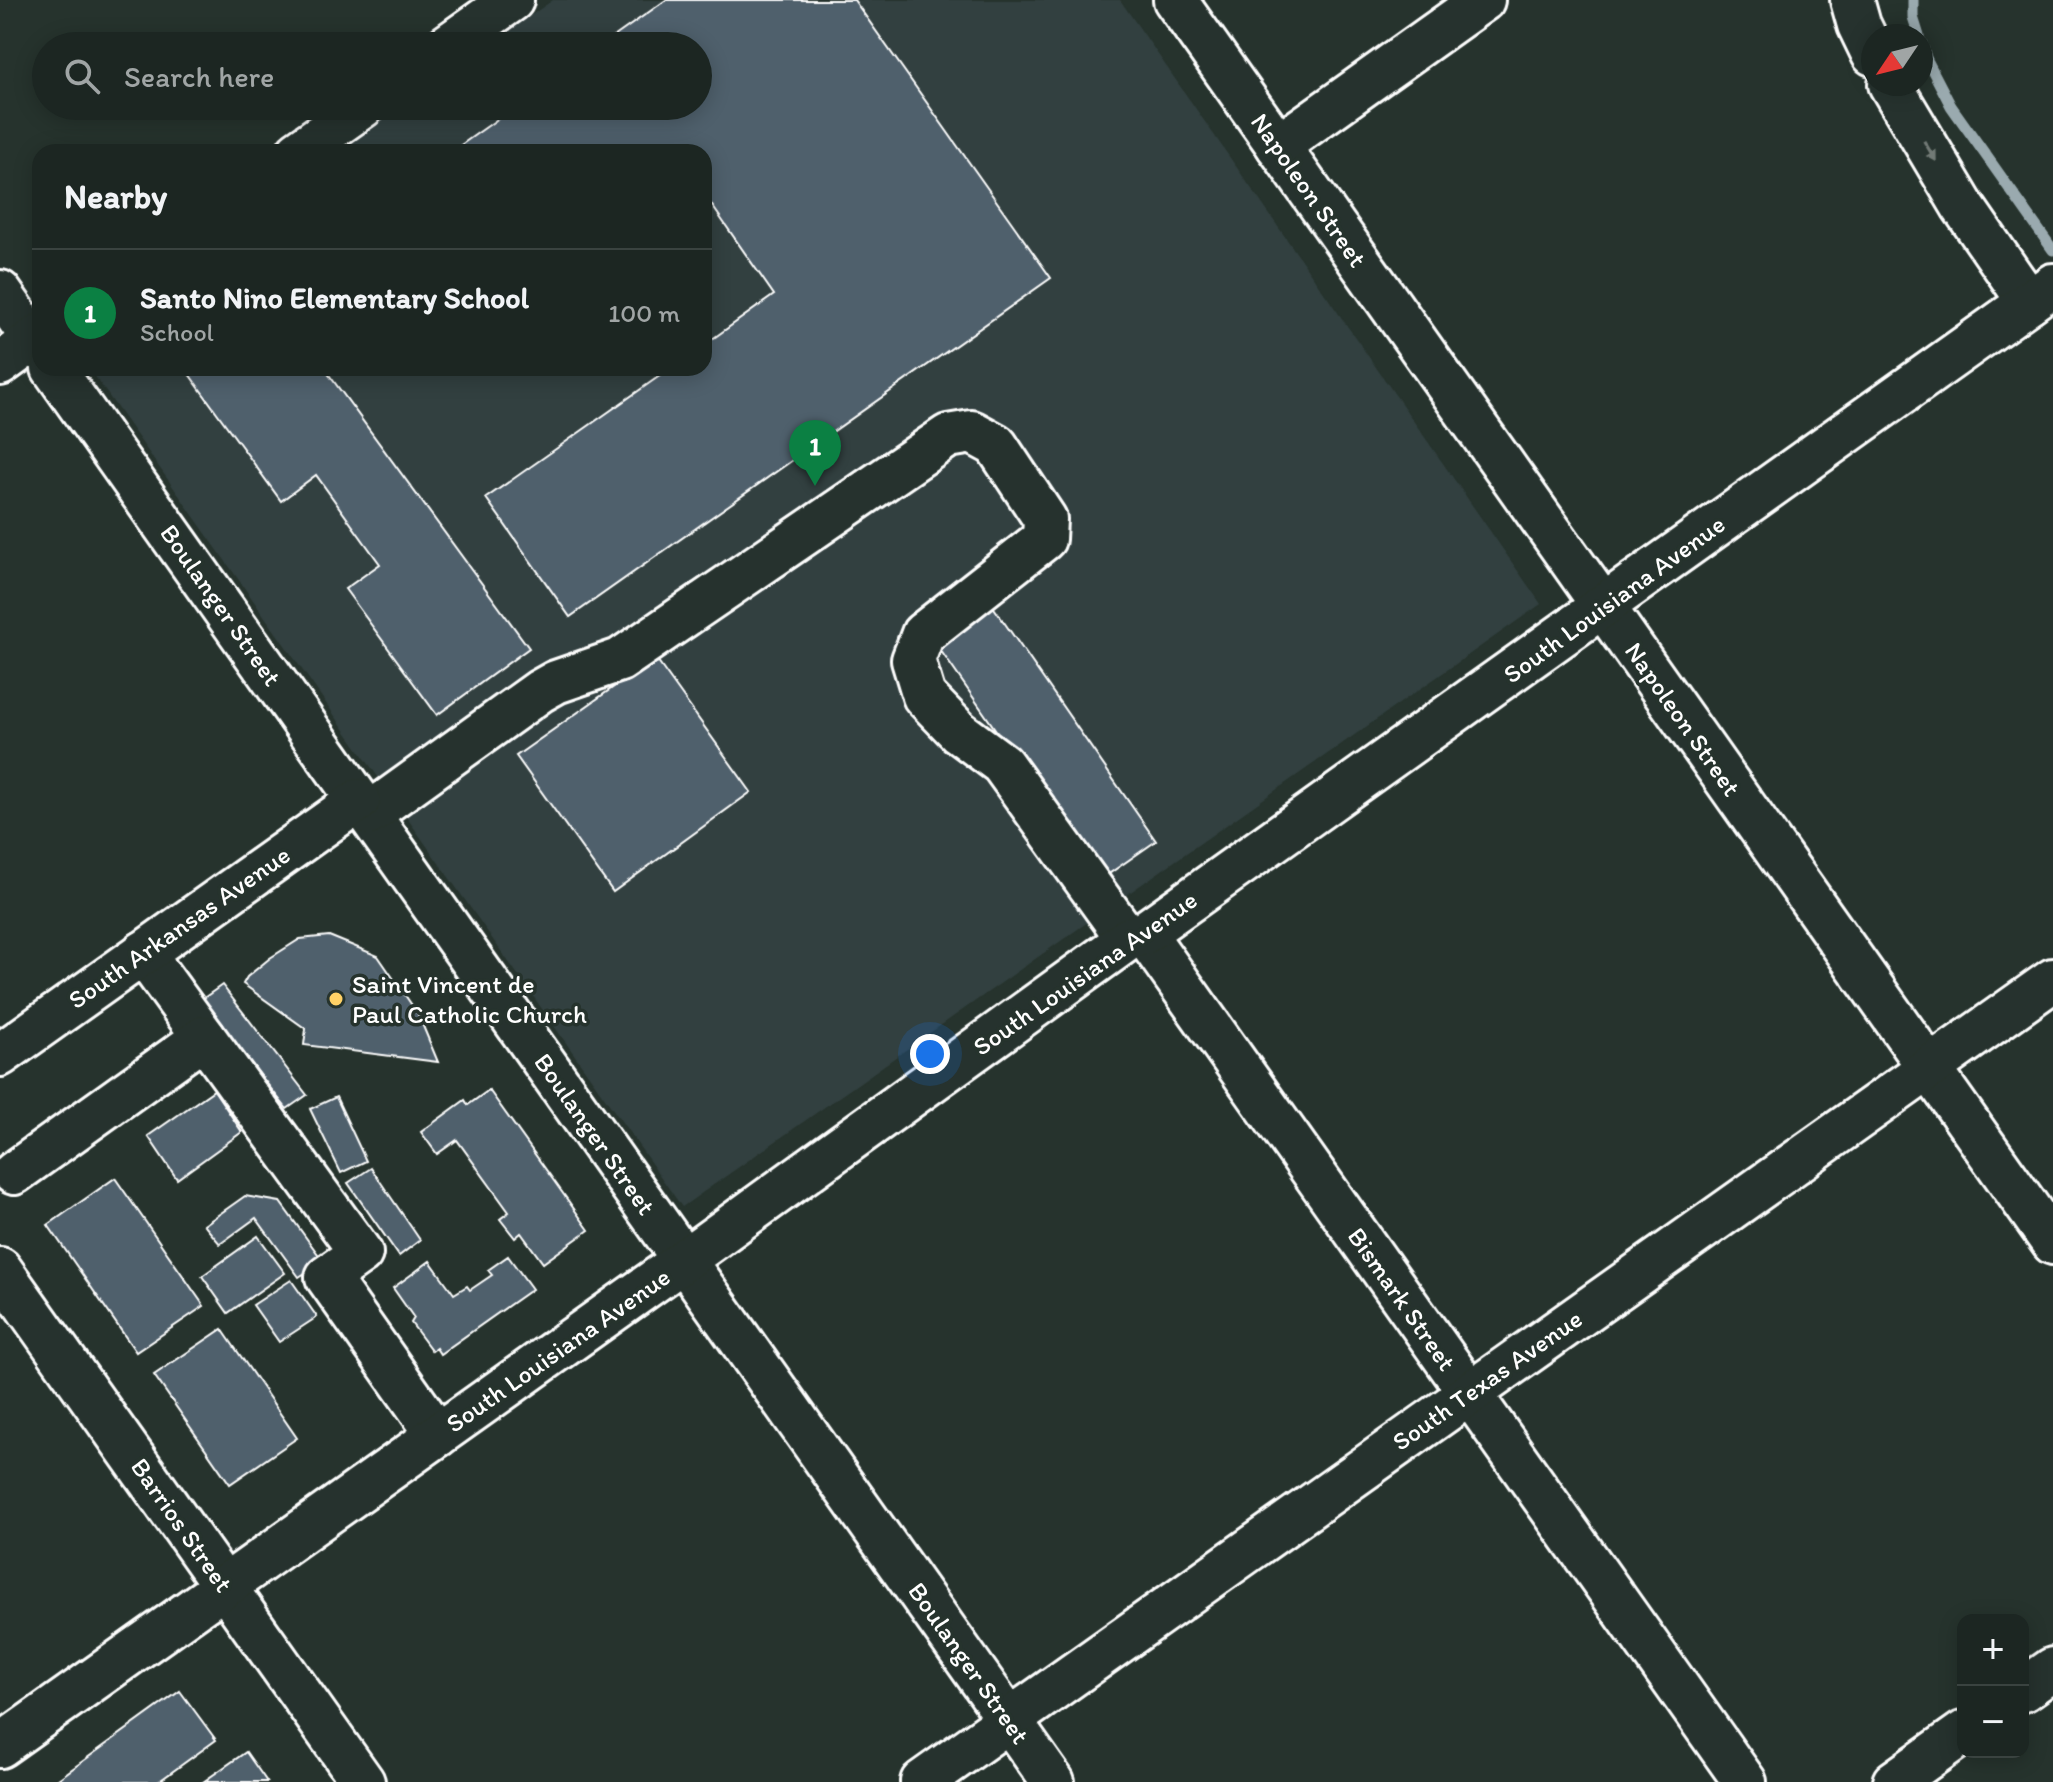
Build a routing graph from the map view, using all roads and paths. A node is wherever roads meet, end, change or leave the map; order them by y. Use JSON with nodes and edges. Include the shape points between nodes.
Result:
{"nodes":[{"id":1,"x":1175,"y":0,"type":"edge"},
{"id":2,"x":1483,"y":0,"type":"edge"},
{"id":3,"x":1852,"y":0,"type":"edge"},
{"id":4,"x":496,"y":4,"type":"edge"},
{"id":5,"x":1861,"y":29,"type":"edge"},
{"id":6,"x":463,"y":32,"type":"edge"},
{"id":7,"x":1897,"y":96,"type":"edge"},
{"id":8,"x":343,"y":120,"type":"edge"},
{"id":9,"x":309,"y":144,"type":"edge"},
{"id":10,"x":1278,"y":146,"type":"junction"},
{"id":11,"x":0,"y":292,"type":"edge"},
{"id":12,"x":2041,"y":293,"type":"edge"},
{"id":13,"x":32,"y":335,"type":"edge"},
{"id":14,"x":32,"y":352,"type":"edge"},
{"id":15,"x":0,"y":364,"type":"edge"},
{"id":16,"x":62,"y":376,"type":"edge"},
{"id":17,"x":1604,"y":607,"type":"junction"},
{"id":18,"x":364,"y":807,"type":"junction"},
{"id":19,"x":1136,"y":936,"type":"junction"},
{"id":20,"x":143,"y":953,"type":"junction"},
{"id":21,"x":2053,"y":980,"type":"edge"},
{"id":22,"x":204,"y":1037,"type":"junction"},
{"id":23,"x":0,"y":1055,"type":"edge"},
{"id":24,"x":1929,"y":1067,"type":"junction"},
{"id":25,"x":14,"y":1173,"type":"dead end"},
{"id":26,"x":2053,"y":1243,"type":"edge"},
{"id":27,"x":684,"y":1260,"type":"junction"},
{"id":28,"x":0,"y":1269,"type":"edge"},
{"id":29,"x":1469,"y":1393,"type":"junction"},
{"id":30,"x":438,"y":1435,"type":"junction"},
{"id":31,"x":225,"y":1586,"type":"junction"},
{"id":32,"x":2053,"y":1669,"type":"edge"},
{"id":33,"x":2029,"y":1686,"type":"edge"},
{"id":34,"x":1009,"y":1720,"type":"junction"},
{"id":35,"x":1957,"y":1737,"type":"edge"},
{"id":36,"x":0,"y":1746,"type":"edge"},
{"id":37,"x":363,"y":1782,"type":"edge"},
{"id":38,"x":922,"y":1782,"type":"edge"},
{"id":39,"x":1053,"y":1782,"type":"edge"},
{"id":40,"x":1745,"y":1782,"type":"edge"},
{"id":41,"x":1894,"y":1782,"type":"edge"}],
"edges":[{"from":1,"to":10,"type":"street","name":"Napoleon Street"},
{"from":2,"to":10,"type":"street"},
{"from":3,"to":5,"type":"street"},
{"from":4,"to":6,"type":"street"},
{"from":7,"to":12,"type":"street","one_way":true,"via":[[1962,205]]},
{"from":8,"to":9,"type":"street"},
{"from":10,"to":17,"type":"street","name":"Napoleon Street"},
{"from":11,"to":13,"type":"street","name":"Boulanger Street"},
{"from":12,"to":17,"type":"street","name":"South Louisiana Avenue"},
{"from":14,"to":15,"type":"street"},
{"from":16,"to":18,"type":"street","name":"Boulanger Street"},
{"from":17,"to":19,"type":"street","name":"South Louisiana Avenue"},
{"from":17,"to":24,"type":"street","name":"Napoleon Street"},
{"from":18,"to":19,"type":"street","name":"South Arkansas Avenue","via":[[540,691],[620,660],[948,436],[972,432],[996,445],[1045,519],[1044,539],[923,634],[913,660],[924,696],[959,732],[1002,764]]},
{"from":18,"to":20,"type":"street","name":"South Arkansas Avenue"},
{"from":18,"to":27,"type":"street","name":"Boulanger Street"},
{"from":19,"to":27,"type":"street","name":"South Louisiana Avenue"},
{"from":19,"to":29,"type":"street","name":"Bismark Street"},
{"from":20,"to":22,"type":"street"},
{"from":20,"to":23,"type":"street","name":"South Arkansas Avenue"},
{"from":21,"to":24,"type":"street","name":"South Texas Avenue"},
{"from":22,"to":25,"type":"street"},
{"from":22,"to":30,"type":"street","via":[[361,1253],[327,1277]]},
{"from":24,"to":26,"type":"street","name":"Napoleon Street"},
{"from":24,"to":29,"type":"street","name":"South Texas Avenue"},
{"from":27,"to":30,"type":"street","name":"South Louisiana Avenue"},
{"from":27,"to":34,"type":"street","name":"Boulanger Street"},
{"from":28,"to":31,"type":"street","name":"Barrios Street"},
{"from":29,"to":34,"type":"street","name":"South Texas Avenue"},
{"from":29,"to":40,"type":"street","name":"Bismark Street"},
{"from":30,"to":31,"type":"street","name":"South Louisiana Avenue"},
{"from":31,"to":36,"type":"street","name":"South Louisiana Avenue"},
{"from":31,"to":37,"type":"street","name":"Barrios Street"},
{"from":32,"to":33,"type":"street"},
{"from":34,"to":38,"type":"street","name":"South Texas Avenue"},
{"from":34,"to":39,"type":"street","name":"Boulanger Street"},
{"from":35,"to":41,"type":"street"}]}
